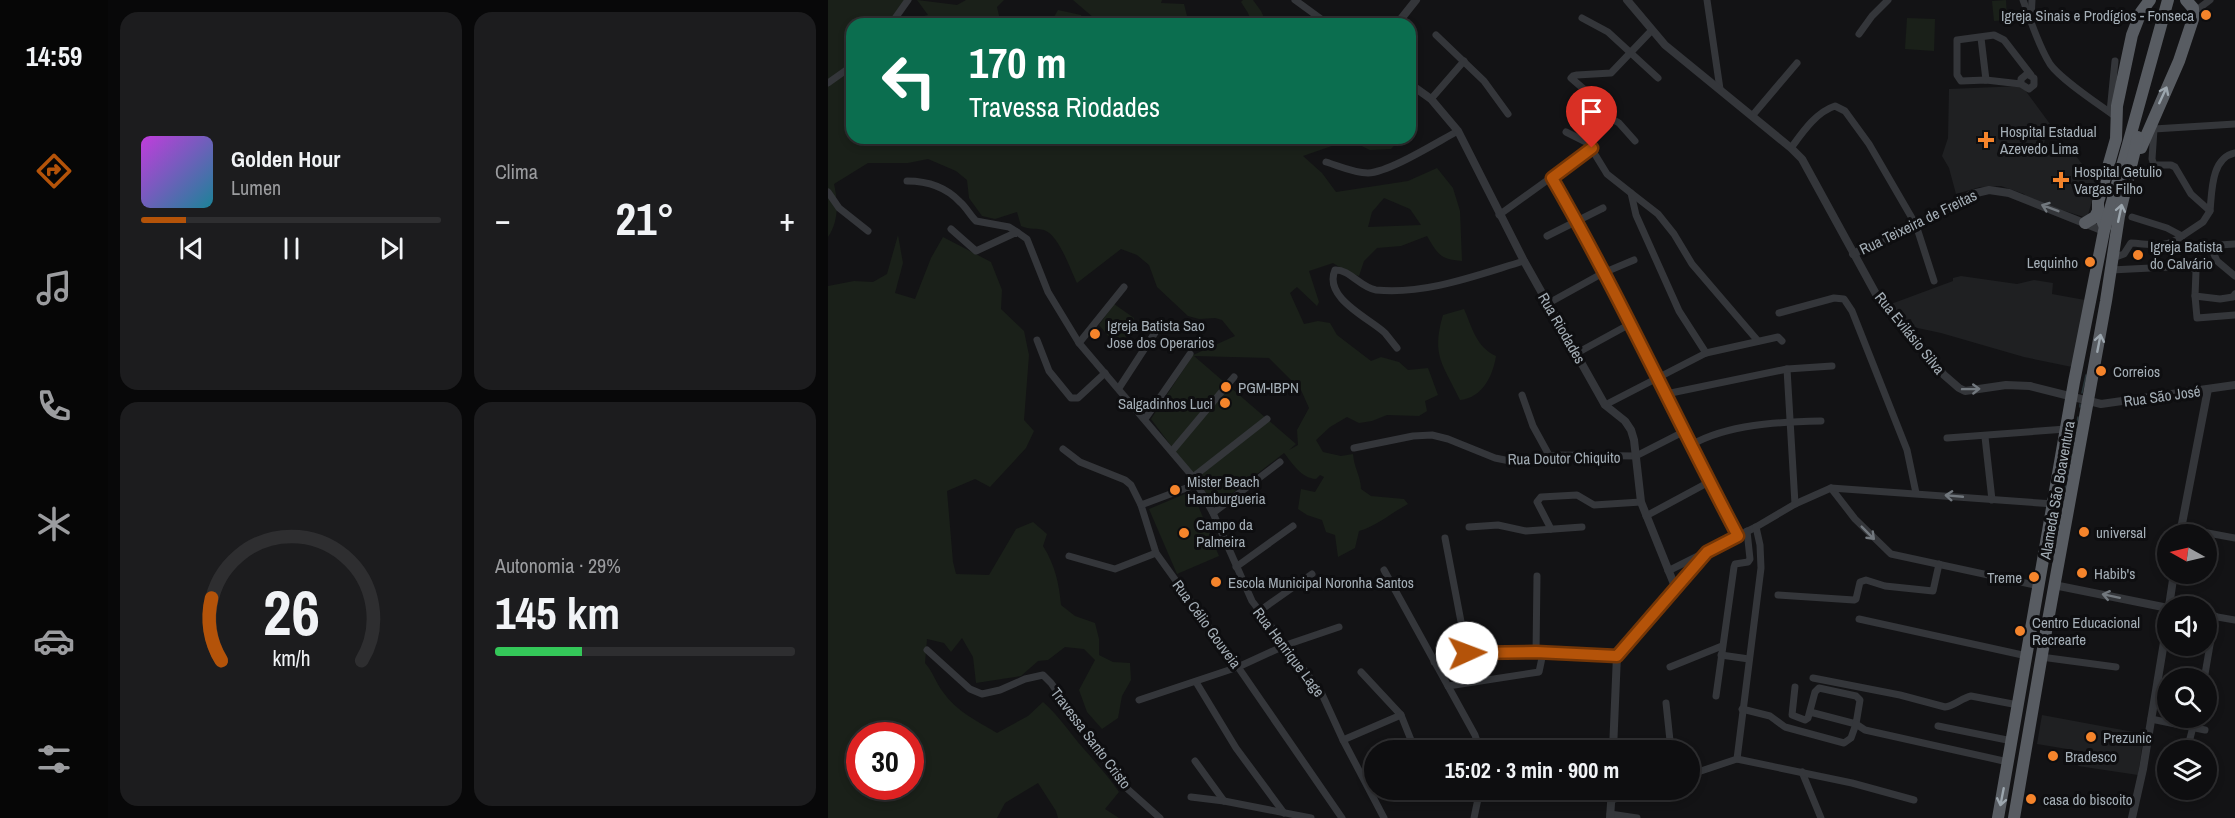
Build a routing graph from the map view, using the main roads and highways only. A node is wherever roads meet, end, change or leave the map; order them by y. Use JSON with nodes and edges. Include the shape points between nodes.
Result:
{"nodes":[{"id":1,"x":2150,"y":0,"type":"edge"},
{"id":2,"x":2168,"y":0,"type":"edge"},
{"id":3,"x":2176,"y":0,"type":"edge"},
{"id":4,"x":2186,"y":0,"type":"edge"},
{"id":5,"x":2167,"y":19,"type":"junction"},
{"id":6,"x":2136,"y":118,"type":"junction"},
{"id":7,"x":2116,"y":139,"type":"junction"},
{"id":8,"x":2125,"y":169,"type":"junction"},
{"id":9,"x":2098,"y":211,"type":"junction"},
{"id":10,"x":2085,"y":223,"type":"road end"},
{"id":11,"x":2105,"y":229,"type":"junction"},
{"id":12,"x":1998,"y":818,"type":"edge"},
{"id":13,"x":2014,"y":818,"type":"edge"}],
"edges":[{"from":1,"to":7,"type":"highway","via":[[2132,35],[2113,114]]},
{"from":2,"to":5,"type":"highway"},
{"from":3,"to":5,"type":"highway"},
{"from":8,"to":4,"type":"highway","one_way":true,"via":[[2138,155],[2179,61],[2194,12]]},
{"from":5,"to":6,"type":"highway"},
{"from":5,"to":8,"type":"highway","via":[[2145,109]]},
{"from":6,"to":7,"type":"highway"},
{"from":6,"to":8,"type":"highway"},
{"from":7,"to":9,"type":"highway"},
{"from":8,"to":11,"type":"highway","name":"Alameda São Boaventura"},
{"from":13,"to":8,"type":"highway","name":"Alameda São Boaventura","one_way":true,"via":[[2114,261]]},
{"from":9,"to":10,"type":"highway"},
{"from":9,"to":11,"type":"highway"},
{"from":11,"to":12,"type":"highway","name":"Alameda São Boaventura","one_way":true}]}
